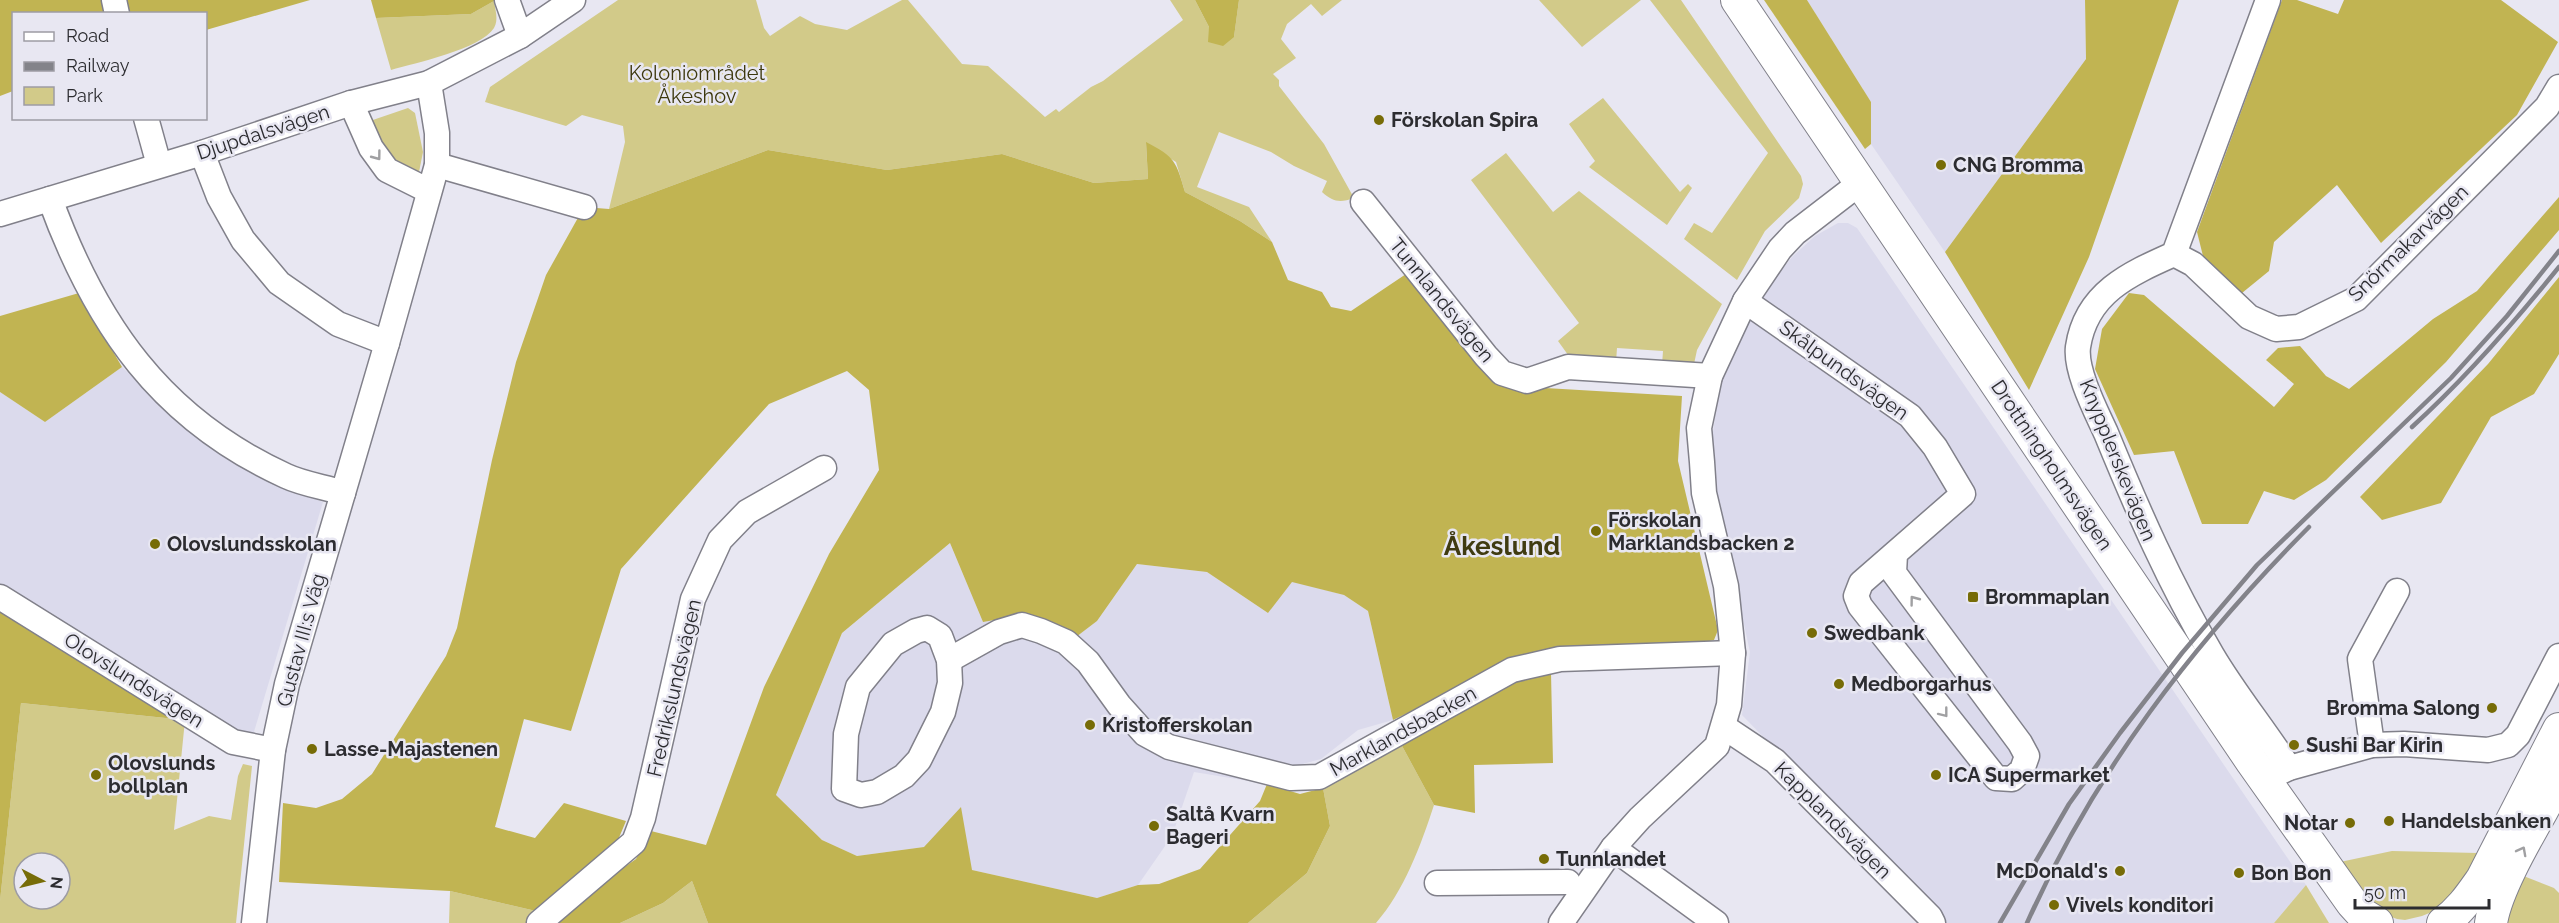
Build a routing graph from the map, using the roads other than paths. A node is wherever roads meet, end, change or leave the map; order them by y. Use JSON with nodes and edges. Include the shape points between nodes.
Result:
{"nodes":[{"id":1,"x":507,"y":0,"type":"edge"},
{"id":2,"x":573,"y":0,"type":"edge"},
{"id":3,"x":1713,"y":0,"type":"edge"},
{"id":4,"x":1737,"y":0,"type":"edge"},
{"id":5,"x":2268,"y":0,"type":"edge"},
{"id":6,"x":520,"y":36,"type":"junction"},
{"id":7,"x":429,"y":83,"type":"junction"},
{"id":8,"x":2559,"y":87,"type":"edge"},
{"id":9,"x":351,"y":103,"type":"junction"},
{"id":10,"x":147,"y":120,"type":"edge"},
{"id":11,"x":202,"y":153,"type":"junction"},
{"id":12,"x":159,"y":165,"type":"junction"},
{"id":13,"x":436,"y":165,"type":"junction"},
{"id":14,"x":1853,"y":189,"type":"junction"},
{"id":15,"x":429,"y":191,"type":"junction"},
{"id":16,"x":50,"y":199,"type":"junction"},
{"id":17,"x":1363,"y":202,"type":"dead end"},
{"id":18,"x":584,"y":207,"type":"dead end"},
{"id":19,"x":0,"y":214,"type":"edge"},
{"id":20,"x":2174,"y":254,"type":"junction"},
{"id":21,"x":1745,"y":301,"type":"junction"},
{"id":22,"x":387,"y":343,"type":"junction"},
{"id":23,"x":1710,"y":376,"type":"junction"},
{"id":24,"x":824,"y":468,"type":"dead end"},
{"id":25,"x":343,"y":493,"type":"junction"},
{"id":26,"x":1895,"y":554,"type":"junction"},
{"id":27,"x":2397,"y":591,"type":"dead end"},
{"id":28,"x":0,"y":597,"type":"edge"},
{"id":29,"x":1733,"y":653,"type":"junction"},
{"id":30,"x":2559,"y":656,"type":"edge"},
{"id":31,"x":949,"y":660,"type":"junction"},
{"id":32,"x":1724,"y":727,"type":"junction"},
{"id":33,"x":2559,"y":729,"type":"edge"},
{"id":34,"x":2372,"y":745,"type":"junction"},
{"id":35,"x":273,"y":750,"type":"junction"},
{"id":36,"x":2268,"y":780,"type":"junction"},
{"id":37,"x":2559,"y":780,"type":"edge"},
{"id":38,"x":1613,"y":848,"type":"junction"},
{"id":39,"x":1568,"y":882,"type":"dead end"},
{"id":40,"x":1437,"y":883,"type":"dead end"},
{"id":41,"x":254,"y":923,"type":"edge"},
{"id":42,"x":539,"y":923,"type":"edge"},
{"id":43,"x":1561,"y":923,"type":"edge"},
{"id":44,"x":1716,"y":923,"type":"edge"},
{"id":45,"x":1933,"y":923,"type":"edge"},
{"id":46,"x":2339,"y":923,"type":"edge"},
{"id":47,"x":2376,"y":923,"type":"edge"},
{"id":48,"x":2443,"y":923,"type":"edge"},
{"id":49,"x":2491,"y":923,"type":"edge"}],
"edges":[{"from":1,"to":6,"type":"street"},
{"from":2,"to":6,"type":"street","name":"Djupdalsvägen"},
{"from":3,"to":14,"type":"main road","name":"Drottningholmsvägen"},
{"from":4,"to":14,"type":"main road","name":"Drottningholmsvägen"},
{"from":5,"to":20,"type":"street"},
{"from":6,"to":7,"type":"street","name":"Djupdalsvägen"},
{"from":7,"to":9,"type":"street","name":"Djupdalsvägen"},
{"from":7,"to":13,"type":"street","name":"Gustav III:s Väg","via":[[437,133]]},
{"from":8,"to":20,"type":"street","name":"Snörmakarvägen","via":[[2547,107],[2356,299],[2299,327],[2276,329],[2248,317],[2193,264]]},
{"from":9,"to":11,"type":"street","name":"Djupdalsvägen"},
{"from":9,"to":15,"type":"street","one_way":true,"via":[[371,148],[387,170]]},
{"from":10,"to":12,"type":"street"},
{"from":11,"to":12,"type":"street","name":"Djupdalsvägen"},
{"from":11,"to":22,"type":"street","via":[[243,240],[279,283],[338,324]]},
{"from":12,"to":16,"type":"street","name":"Djupdalsvägen"},
{"from":13,"to":15,"type":"street","name":"Gustav III:s Väg"},
{"from":13,"to":18,"type":"street"},
{"from":14,"to":21,"type":"street","via":[[1795,233]]},
{"from":14,"to":36,"type":"main road","name":"Drottningholmsvägen"},
{"from":15,"to":22,"type":"street","name":"Gustav III:s Väg"},
{"from":16,"to":19,"type":"street","name":"Djupdalsvägen"},
{"from":16,"to":25,"type":"street","via":[[90,292],[125,348],[162,392],[195,422],[251,458],[288,477]]},
{"from":17,"to":23,"type":"street","name":"Tunnlandsvägen","via":[[1502,373],[1527,381],[1568,367]]},
{"from":20,"to":36,"type":"street","name":"Knypplerskevägen","via":[[2130,274],[2096,302],[2078,349],[2081,370],[2153,546],[2213,657]]},
{"from":21,"to":23,"type":"street"},
{"from":21,"to":26,"type":"street","name":"Skålpundsvägen","via":[[1910,416],[1935,447],[1963,494]]},
{"from":22,"to":25,"type":"street","name":"Gustav III:s Väg"},
{"from":23,"to":29,"type":"street","via":[[1700,428],[1704,493],[1726,586]]},
{"from":24,"to":42,"type":"street","name":"Fredrikslundsvägen","via":[[747,512],[720,540],[693,599],[644,818],[634,842]]},
{"from":25,"to":35,"type":"street","name":"Gustav III:s Väg","via":[[287,684]]},
{"from":26,"to":26,"type":"street","one_way":true,"via":[[1861,583],[1856,596],[1860,606],[1996,778],[2012,779],[2022,770],[2027,756],[1894,573]]},
{"from":27,"to":34,"type":"street","via":[[2360,659]]},
{"from":28,"to":35,"type":"street","name":"Olovslundsvägen","via":[[233,742]]},
{"from":29,"to":31,"type":"street","name":"Marklandsbacken","via":[[1560,659],[1512,670],[1319,777],[1291,778],[1169,747],[1145,734],[1088,662],[1066,642],[1041,631],[1022,625],[999,632]]},
{"from":29,"to":32,"type":"street"},
{"from":30,"to":34,"type":"street","via":[[2518,735],[2508,745],[2488,750]]},
{"from":31,"to":31,"type":"street","via":[[950,683],[943,712],[919,760],[904,776],[877,792],[861,795],[844,789],[846,734],[858,687],[892,644],[927,628],[940,636]]},
{"from":32,"to":38,"type":"street","via":[[1717,746]]},
{"from":32,"to":45,"type":"street","name":"Kapplandsvägen","via":[[1775,761]]},
{"from":33,"to":48,"type":"main road","via":[[2482,879],[2462,907]]},
{"from":34,"to":36,"type":"street"},
{"from":35,"to":41,"type":"street","name":"Gustav III:s Väg"},
{"from":36,"to":46,"type":"main road","name":"Drottningholmsvägen"},
{"from":36,"to":47,"type":"main road","name":"Drottningholmsvägen","via":[[2352,903]]},
{"from":49,"to":37,"type":"main road","one_way":true,"via":[[2509,875]]},
{"from":38,"to":43,"type":"street"},
{"from":38,"to":44,"type":"street"},
{"from":39,"to":40,"type":"street"}]}
